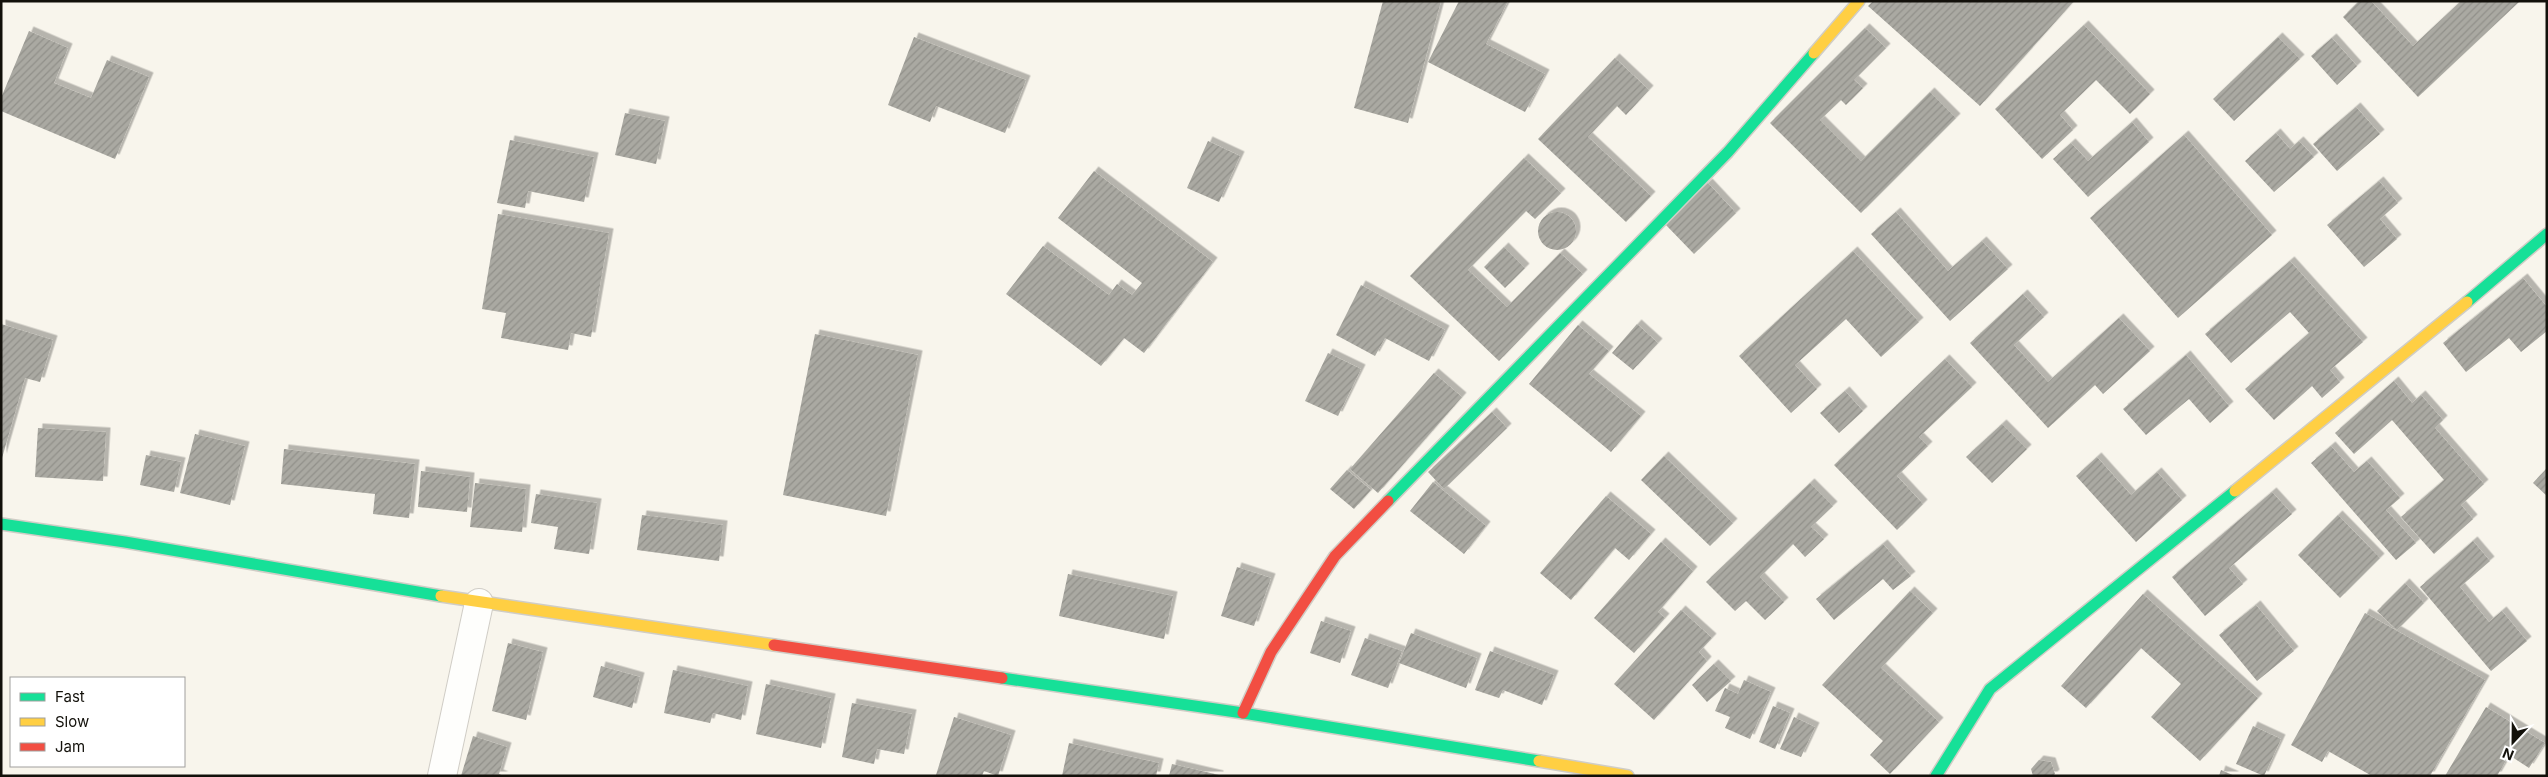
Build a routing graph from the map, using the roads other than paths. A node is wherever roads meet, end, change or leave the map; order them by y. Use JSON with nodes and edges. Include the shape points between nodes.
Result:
{"nodes":[{"id":1,"x":1859,"y":1,"type":"edge"},
{"id":2,"x":2547,"y":234,"type":"edge"},
{"id":3,"x":1,"y":524,"type":"edge"},
{"id":4,"x":479,"y":602,"type":"junction"},
{"id":5,"x":1243,"y":713,"type":"junction"},
{"id":6,"x":442,"y":776,"type":"edge"},
{"id":7,"x":1628,"y":776,"type":"edge"},
{"id":8,"x":1936,"y":776,"type":"edge"}],
"edges":[{"from":1,"to":5,"type":"street","via":[[1728,152],[1335,556],[1271,652]]},
{"from":2,"to":8,"type":"street","via":[[2398,360],[1990,689]]},
{"from":3,"to":4,"type":"street"},
{"from":4,"to":5,"type":"street"},
{"from":4,"to":6,"type":"street"},
{"from":5,"to":7,"type":"street"}]}
